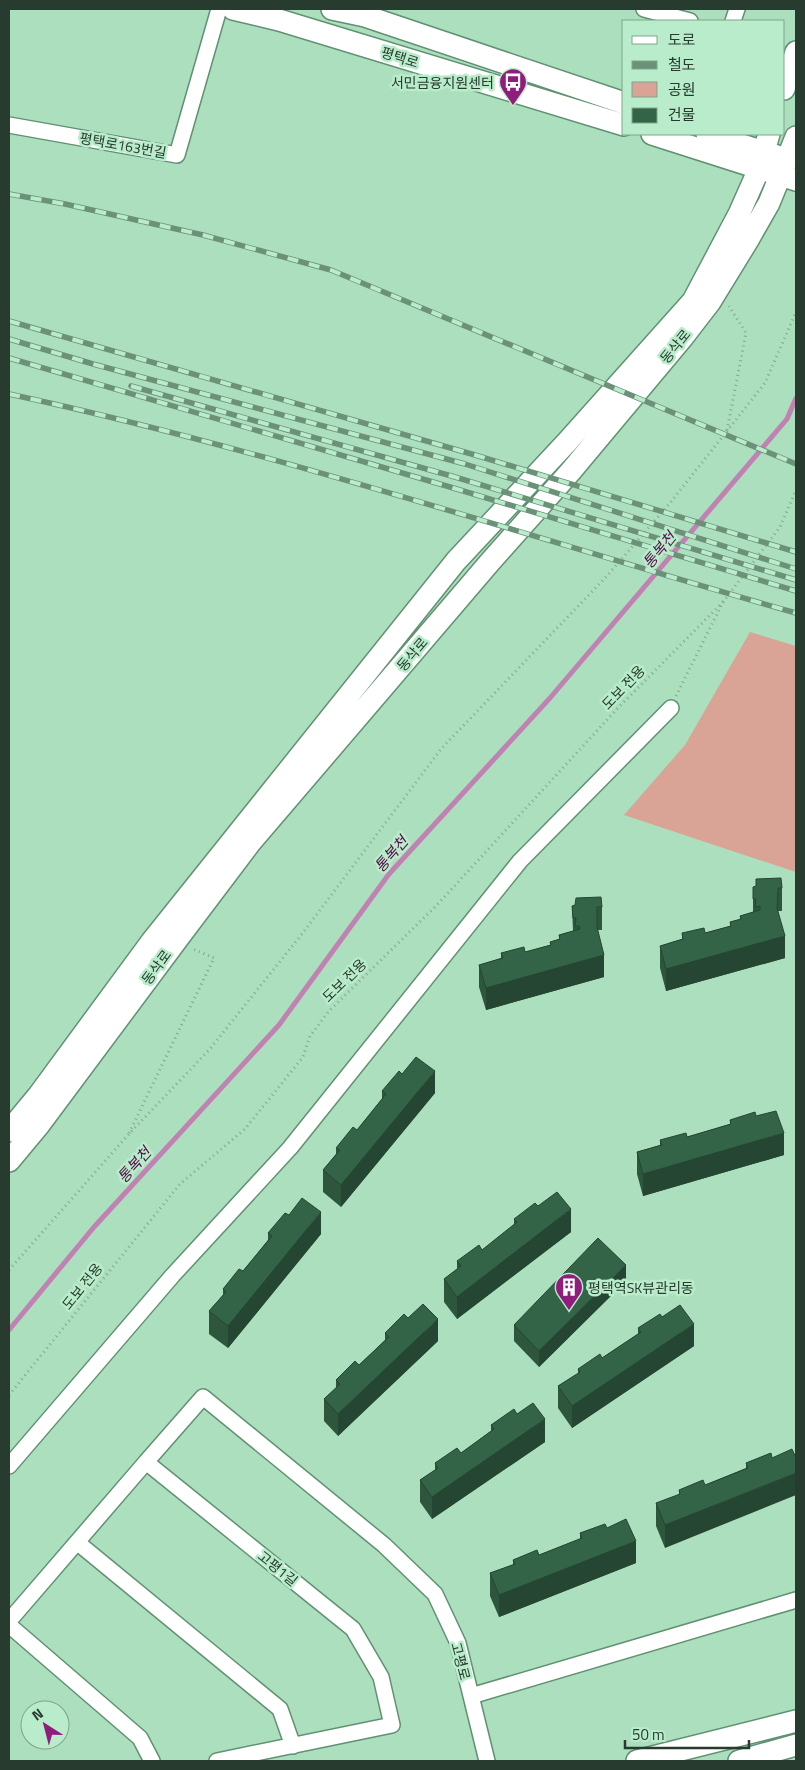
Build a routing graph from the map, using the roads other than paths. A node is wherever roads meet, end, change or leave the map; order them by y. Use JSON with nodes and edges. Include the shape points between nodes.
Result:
{"nodes":[{"id":1,"x":218,"y":9,"type":"edge"},
{"id":2,"x":233,"y":9,"type":"edge"},
{"id":3,"x":332,"y":9,"type":"edge"},
{"id":4,"x":652,"y":13,"type":"edge"},
{"id":5,"x":685,"y":20,"type":"edge"},
{"id":6,"x":796,"y":52,"type":"edge"},
{"id":7,"x":785,"y":86,"type":"edge"},
{"id":8,"x":622,"y":102,"type":"edge"},
{"id":9,"x":622,"y":121,"type":"edge"},
{"id":10,"x":9,"y":125,"type":"edge"},
{"id":11,"x":658,"y":135,"type":"edge"},
{"id":12,"x":710,"y":135,"type":"edge"},
{"id":13,"x":796,"y":136,"type":"edge"},
{"id":14,"x":764,"y":152,"type":"edge"},
{"id":15,"x":790,"y":169,"type":"edge"},
{"id":16,"x":670,"y":708,"type":"road end"},
{"id":17,"x":9,"y":1131,"type":"edge"},
{"id":18,"x":9,"y":1161,"type":"edge"},
{"id":19,"x":146,"y":1462,"type":"junction"},
{"id":20,"x":9,"y":1466,"type":"edge"},
{"id":21,"x":78,"y":1543,"type":"junction"},
{"id":22,"x":796,"y":1600,"type":"edge"},
{"id":23,"x":9,"y":1621,"type":"edge"},
{"id":24,"x":9,"y":1625,"type":"edge"},
{"id":25,"x":471,"y":1696,"type":"junction"},
{"id":26,"x":796,"y":1721,"type":"edge"},
{"id":27,"x":796,"y":1745,"type":"edge"},
{"id":28,"x":293,"y":1746,"type":"junction"},
{"id":29,"x":152,"y":1761,"type":"edge"},
{"id":30,"x":217,"y":1761,"type":"edge"},
{"id":31,"x":487,"y":1761,"type":"edge"},
{"id":32,"x":637,"y":1761,"type":"edge"},
{"id":33,"x":739,"y":1761,"type":"edge"}],
"edges":[{"from":1,"to":10,"type":"street","name":"평택로163번길","via":[[177,155]]},
{"from":2,"to":9,"type":"street","name":"평택로"},
{"from":3,"to":8,"type":"street","name":"평택로","via":[[365,16]]},
{"from":4,"to":5,"type":"street"},
{"from":6,"to":7,"type":"street"},
{"from":11,"to":14,"type":"street"},
{"from":12,"to":14,"type":"street"},
{"from":13,"to":15,"type":"street","name":"동삭로"},
{"from":14,"to":15,"type":"street"},
{"from":14,"to":17,"type":"street","name":"동삭로","via":[[739,214],[693,301],[456,561],[152,940]]},
{"from":15,"to":18,"type":"street","name":"동삭로","via":[[714,294],[683,338],[250,843]]},
{"from":16,"to":20,"type":"street","via":[[520,861],[290,1148],[172,1275]]},
{"from":19,"to":21,"type":"street"},
{"from":19,"to":25,"type":"street","name":"고평로","via":[[203,1397],[384,1545],[434,1594],[458,1643]]},
{"from":19,"to":28,"type":"street","name":"고평1길","via":[[353,1629],[381,1677],[392,1725]]},
{"from":21,"to":23,"type":"street"},
{"from":21,"to":28,"type":"street","via":[[280,1709]]},
{"from":22,"to":25,"type":"street","name":"고평로"},
{"from":24,"to":29,"type":"street","via":[[140,1738]]},
{"from":25,"to":31,"type":"street"},
{"from":26,"to":32,"type":"street"},
{"from":27,"to":33,"type":"street"},
{"from":28,"to":30,"type":"street","name":"고평1길"}]}
